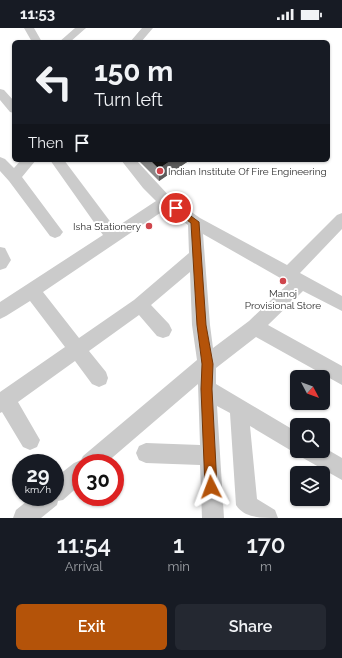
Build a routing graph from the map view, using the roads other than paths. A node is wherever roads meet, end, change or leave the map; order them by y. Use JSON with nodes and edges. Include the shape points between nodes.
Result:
{"nodes":[{"id":1,"x":29,"y":28,"type":"edge"},
{"id":2,"x":60,"y":28,"type":"edge"},
{"id":3,"x":81,"y":28,"type":"edge"},
{"id":4,"x":148,"y":28,"type":"edge"},
{"id":5,"x":36,"y":40,"type":"edge"},
{"id":6,"x":66,"y":40,"type":"edge"},
{"id":7,"x":137,"y":40,"type":"edge"},
{"id":8,"x":5,"y":97,"type":"edge"},
{"id":9,"x":12,"y":106,"type":"edge"},
{"id":10,"x":0,"y":162,"type":"edge"},
{"id":11,"x":27,"y":162,"type":"edge"},
{"id":12,"x":59,"y":162,"type":"edge"},
{"id":13,"x":130,"y":162,"type":"edge"},
{"id":14,"x":14,"y":177,"type":"junction"},
{"id":15,"x":166,"y":202,"type":"junction"},
{"id":16,"x":342,"y":219,"type":"edge"},
{"id":17,"x":195,"y":222,"type":"junction"},
{"id":18,"x":55,"y":232,"type":"dead end"},
{"id":19,"x":113,"y":237,"type":"junction"},
{"id":20,"x":0,"y":253,"type":"edge"},
{"id":21,"x":197,"y":256,"type":"junction"},
{"id":22,"x":0,"y":262,"type":"edge"},
{"id":23,"x":295,"y":278,"type":"junction"},
{"id":24,"x":32,"y":291,"type":"junction"},
{"id":25,"x":342,"y":304,"type":"edge"},
{"id":26,"x":140,"y":305,"type":"junction"},
{"id":27,"x":0,"y":311,"type":"edge"},
{"id":28,"x":256,"y":327,"type":"junction"},
{"id":29,"x":163,"y":330,"type":"dead end"},
{"id":30,"x":78,"y":350,"type":"junction"},
{"id":31,"x":207,"y":364,"type":"junction"},
{"id":32,"x":342,"y":376,"type":"edge"},
{"id":33,"x":99,"y":378,"type":"dead end"},
{"id":34,"x":207,"y":389,"type":"junction"},
{"id":35,"x":3,"y":401,"type":"edge"},
{"id":36,"x":239,"y":408,"type":"junction"},
{"id":37,"x":290,"y":439,"type":"edge"},
{"id":38,"x":30,"y":440,"type":"dead end"},
{"id":39,"x":146,"y":453,"type":"dead end"},
{"id":40,"x":101,"y":454,"type":"edge"},
{"id":41,"x":210,"y":455,"type":"junction"},
{"id":42,"x":322,"y":458,"type":"edge"},
{"id":43,"x":342,"y":470,"type":"edge"},
{"id":44,"x":72,"y":478,"type":"edge"},
{"id":45,"x":64,"y":484,"type":"edge"},
{"id":46,"x":38,"y":506,"type":"edge"},
{"id":47,"x":248,"y":511,"type":"edge"},
{"id":48,"x":24,"y":518,"type":"edge"},
{"id":49,"x":213,"y":518,"type":"edge"},
{"id":50,"x":267,"y":518,"type":"edge"}],
"edges":[{"from":1,"to":5,"type":"street"},
{"from":2,"to":6,"type":"street"},
{"from":3,"to":6,"type":"street"},
{"from":4,"to":7,"type":"street"},
{"from":8,"to":9,"type":"street"},
{"from":10,"to":14,"type":"street"},
{"from":11,"to":14,"type":"street"},
{"from":12,"to":19,"type":"street"},
{"from":13,"to":15,"type":"street"},
{"from":14,"to":18,"type":"street"},
{"from":15,"to":17,"type":"street"},
{"from":15,"to":19,"type":"street"},
{"from":16,"to":23,"type":"street"},
{"from":17,"to":21,"type":"street"},
{"from":17,"to":23,"type":"street"},
{"from":19,"to":24,"type":"street"},
{"from":20,"to":22,"type":"street","via":[[3,260]]},
{"from":21,"to":26,"type":"street"},
{"from":21,"to":31,"type":"street"},
{"from":23,"to":25,"type":"street"},
{"from":23,"to":28,"type":"street"},
{"from":24,"to":27,"type":"street"},
{"from":24,"to":30,"type":"street"},
{"from":26,"to":29,"type":"street"},
{"from":26,"to":30,"type":"street"},
{"from":28,"to":31,"type":"street"},
{"from":28,"to":32,"type":"street"},
{"from":30,"to":33,"type":"street"},
{"from":30,"to":35,"type":"street"},
{"from":31,"to":34,"type":"street"},
{"from":31,"to":40,"type":"street"},
{"from":34,"to":36,"type":"street"},
{"from":34,"to":41,"type":"street"},
{"from":35,"to":38,"type":"street"},
{"from":36,"to":37,"type":"street"},
{"from":36,"to":47,"type":"street"},
{"from":39,"to":41,"type":"street"},
{"from":41,"to":49,"type":"street"},
{"from":42,"to":43,"type":"street"},
{"from":44,"to":45,"type":"street"},
{"from":46,"to":48,"type":"street"},
{"from":47,"to":50,"type":"street"}]}
